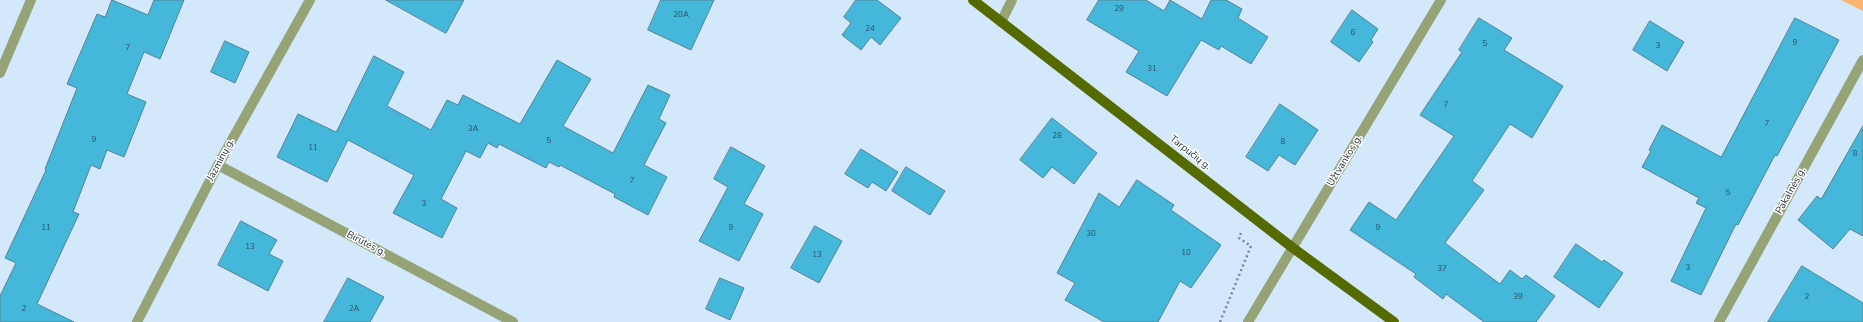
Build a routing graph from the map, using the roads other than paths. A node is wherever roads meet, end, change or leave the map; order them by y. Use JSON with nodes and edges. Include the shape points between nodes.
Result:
{"nodes":[{"id":1,"x":31,"y":0,"type":"edge"},
{"id":2,"x":310,"y":0,"type":"edge"},
{"id":3,"x":973,"y":0,"type":"edge"},
{"id":4,"x":1012,"y":0,"type":"edge"},
{"id":5,"x":1441,"y":0,"type":"edge"},
{"id":6,"x":1001,"y":22,"type":"junction"},
{"id":7,"x":1863,"y":60,"type":"edge"},
{"id":8,"x":0,"y":73,"type":"edge"},
{"id":9,"x":218,"y":165,"type":"junction"},
{"id":10,"x":1293,"y":248,"type":"junction"},
{"id":11,"x":137,"y":322,"type":"edge"},
{"id":12,"x":513,"y":322,"type":"edge"},
{"id":13,"x":1248,"y":322,"type":"edge"},
{"id":14,"x":1394,"y":322,"type":"edge"},
{"id":15,"x":1719,"y":322,"type":"edge"}],
"edges":[{"from":1,"to":8,"type":"street"},
{"from":2,"to":9,"type":"street","name":"Jazminų g."},
{"from":3,"to":6,"type":"main road","name":"Tarpučių g."},
{"from":4,"to":6,"type":"street"},
{"from":5,"to":10,"type":"street","name":"Užtvankos g."},
{"from":6,"to":10,"type":"main road","name":"Tarpučių g."},
{"from":7,"to":15,"type":"street","name":"Pakalnės g."},
{"from":9,"to":11,"type":"street","name":"Jazminų g."},
{"from":9,"to":12,"type":"street","name":"Birutės g."},
{"from":10,"to":13,"type":"street","name":"Užtvankos g."},
{"from":10,"to":14,"type":"main road","name":"Tarpučių g."}]}
